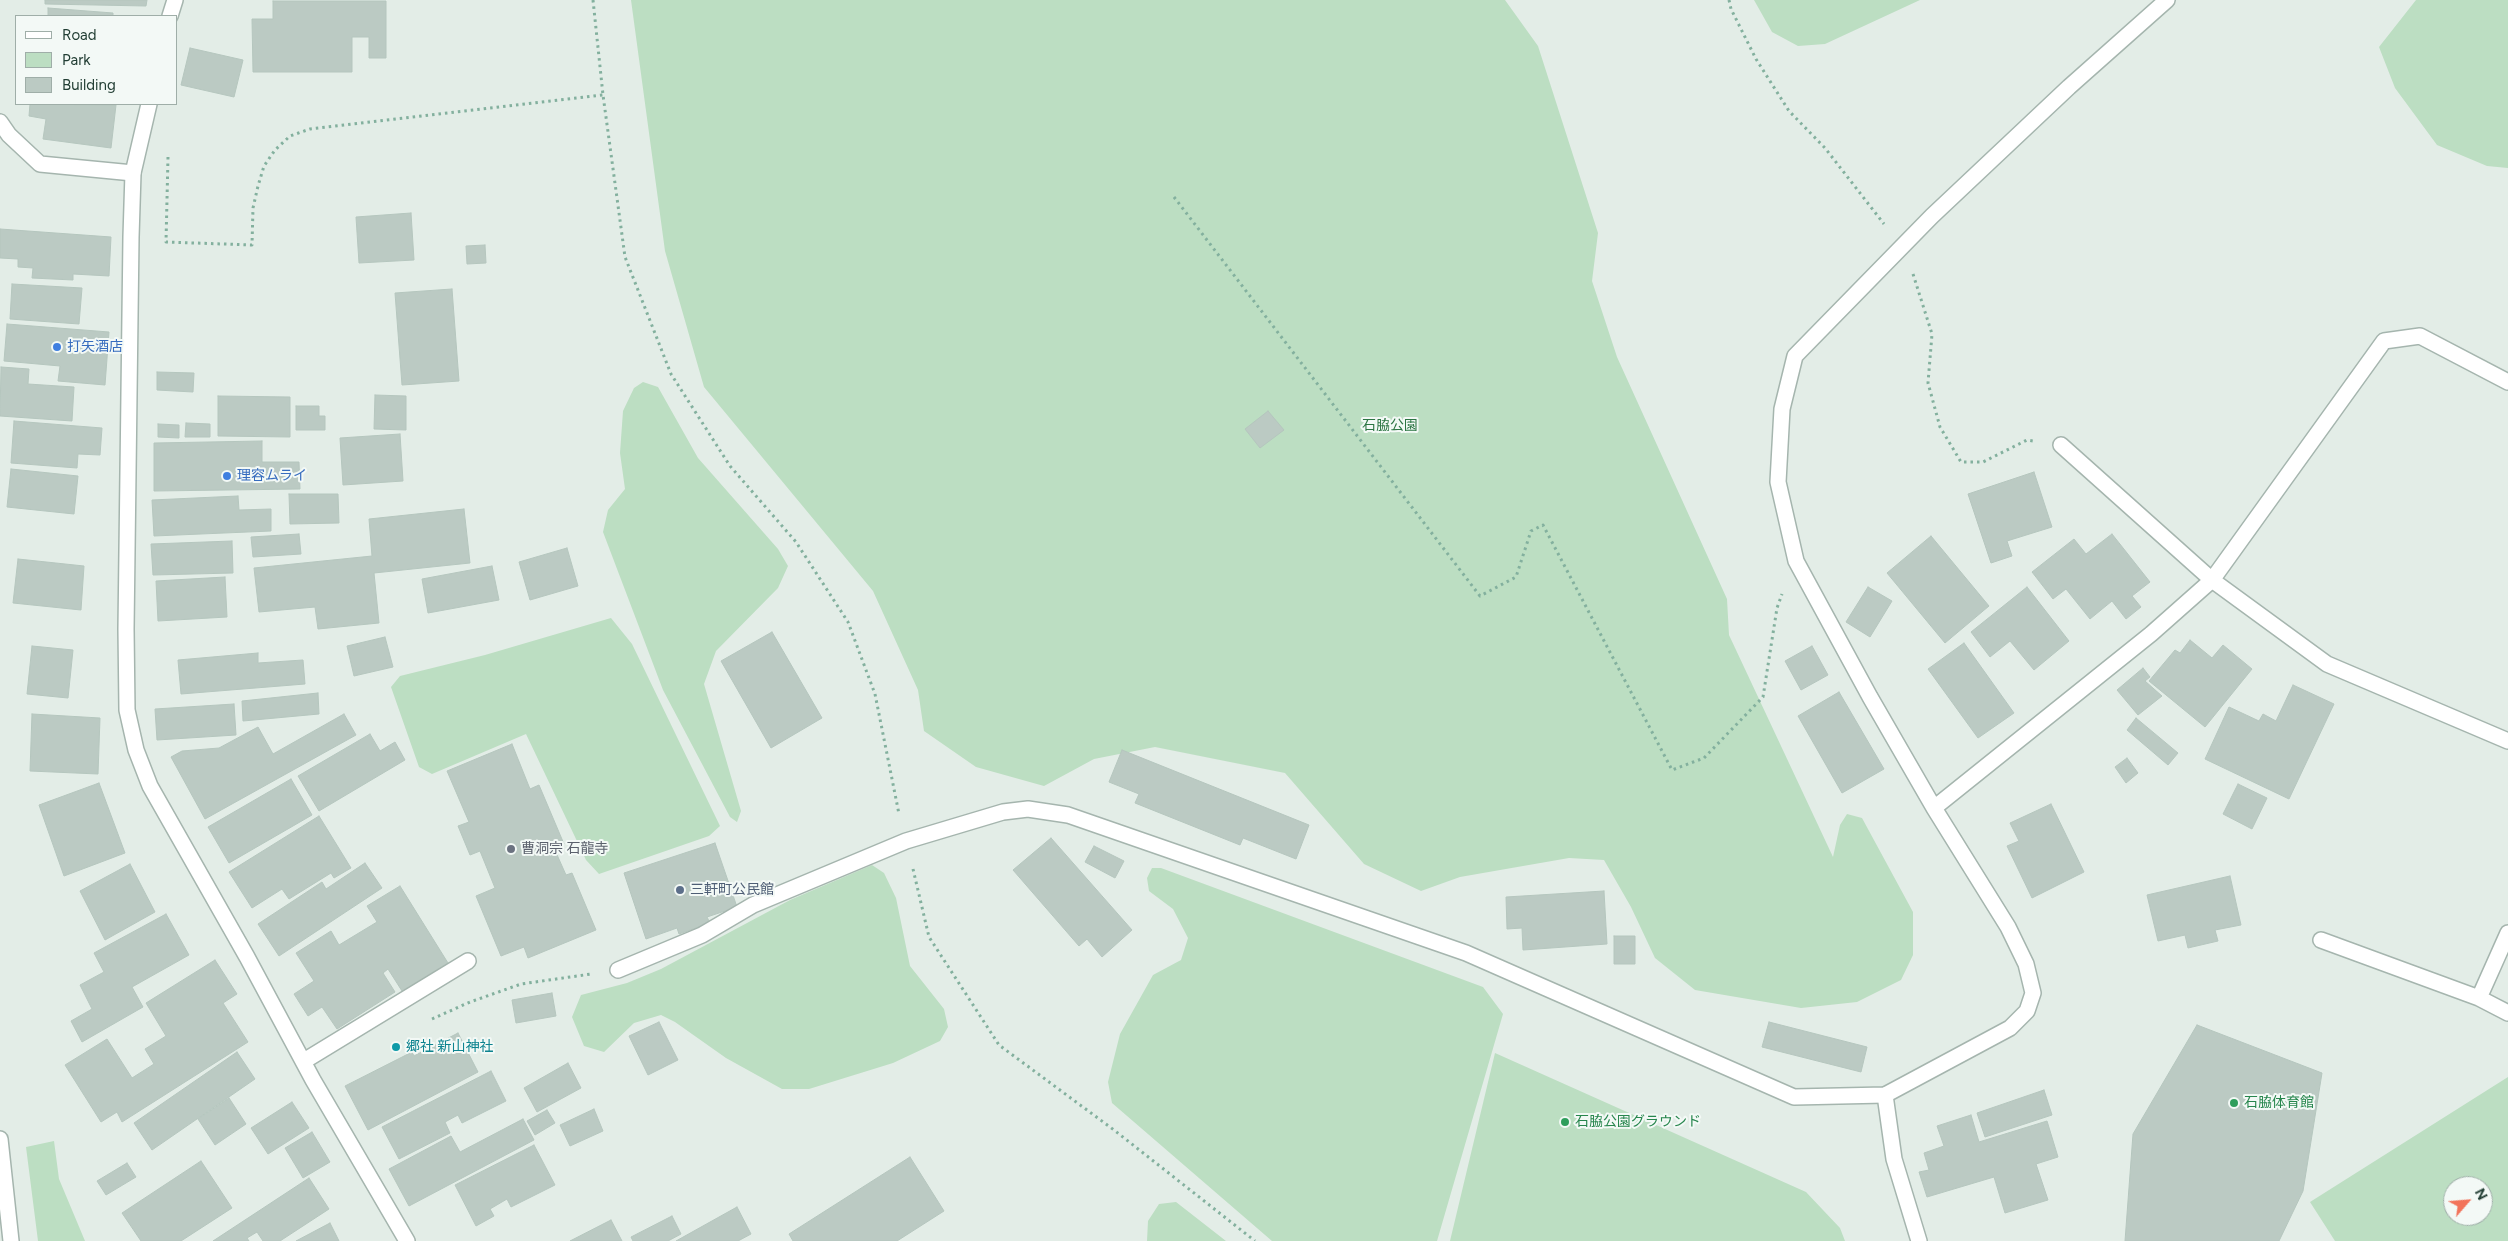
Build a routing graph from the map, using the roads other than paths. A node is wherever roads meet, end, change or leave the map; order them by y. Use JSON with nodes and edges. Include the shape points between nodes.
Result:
{"nodes":[{"id":1,"x":175,"y":0,"type":"edge"},
{"id":2,"x":2166,"y":0,"type":"edge"},
{"id":3,"x":170,"y":15,"type":"edge"},
{"id":4,"x":149,"y":105,"type":"edge"},
{"id":5,"x":0,"y":122,"type":"edge"},
{"id":6,"x":133,"y":173,"type":"junction"},
{"id":7,"x":2508,"y":382,"type":"edge"},
{"id":8,"x":2061,"y":445,"type":"dead end"},
{"id":9,"x":2212,"y":580,"type":"junction"},
{"id":10,"x":2508,"y":742,"type":"edge"},
{"id":11,"x":1934,"y":808,"type":"junction"},
{"id":12,"x":2508,"y":933,"type":"edge"},
{"id":13,"x":2320,"y":940,"type":"dead end"},
{"id":14,"x":468,"y":961,"type":"dead end"},
{"id":15,"x":618,"y":970,"type":"road end"},
{"id":16,"x":2479,"y":998,"type":"junction"},
{"id":17,"x":2508,"y":1013,"type":"edge"},
{"id":18,"x":304,"y":1061,"type":"junction"},
{"id":19,"x":1885,"y":1095,"type":"junction"},
{"id":20,"x":0,"y":1139,"type":"edge"},
{"id":21,"x":11,"y":1241,"type":"edge"},
{"id":22,"x":407,"y":1241,"type":"edge"},
{"id":23,"x":1919,"y":1241,"type":"edge"}],
"edges":[{"from":1,"to":3,"type":"street"},
{"from":2,"to":11,"type":"street","via":[[1932,216],[1795,356],[1782,409],[1778,482],[1796,561]]},
{"from":4,"to":6,"type":"street"},
{"from":5,"to":6,"type":"street","via":[[40,164]]},
{"from":6,"to":18,"type":"street","via":[[127,710],[136,750],[150,786]]},
{"from":7,"to":9,"type":"street","via":[[2420,336],[2384,341]]},
{"from":8,"to":9,"type":"street"},
{"from":9,"to":10,"type":"street","via":[[2327,664]]},
{"from":9,"to":11,"type":"street","via":[[2151,634]]},
{"from":11,"to":19,"type":"street","via":[[2008,927],[2026,964],[2033,993],[2027,1011],[2010,1028]]},
{"from":12,"to":16,"type":"street"},
{"from":13,"to":16,"type":"street"},
{"from":14,"to":18,"type":"street"},
{"from":15,"to":19,"type":"street","via":[[702,935],[753,906],[906,841],[1003,812],[1028,810],[1068,815],[1466,953],[1794,1097]]},
{"from":16,"to":17,"type":"street"},
{"from":18,"to":22,"type":"street"},
{"from":19,"to":23,"type":"street","via":[[1894,1159]]},
{"from":20,"to":21,"type":"street"}]}
